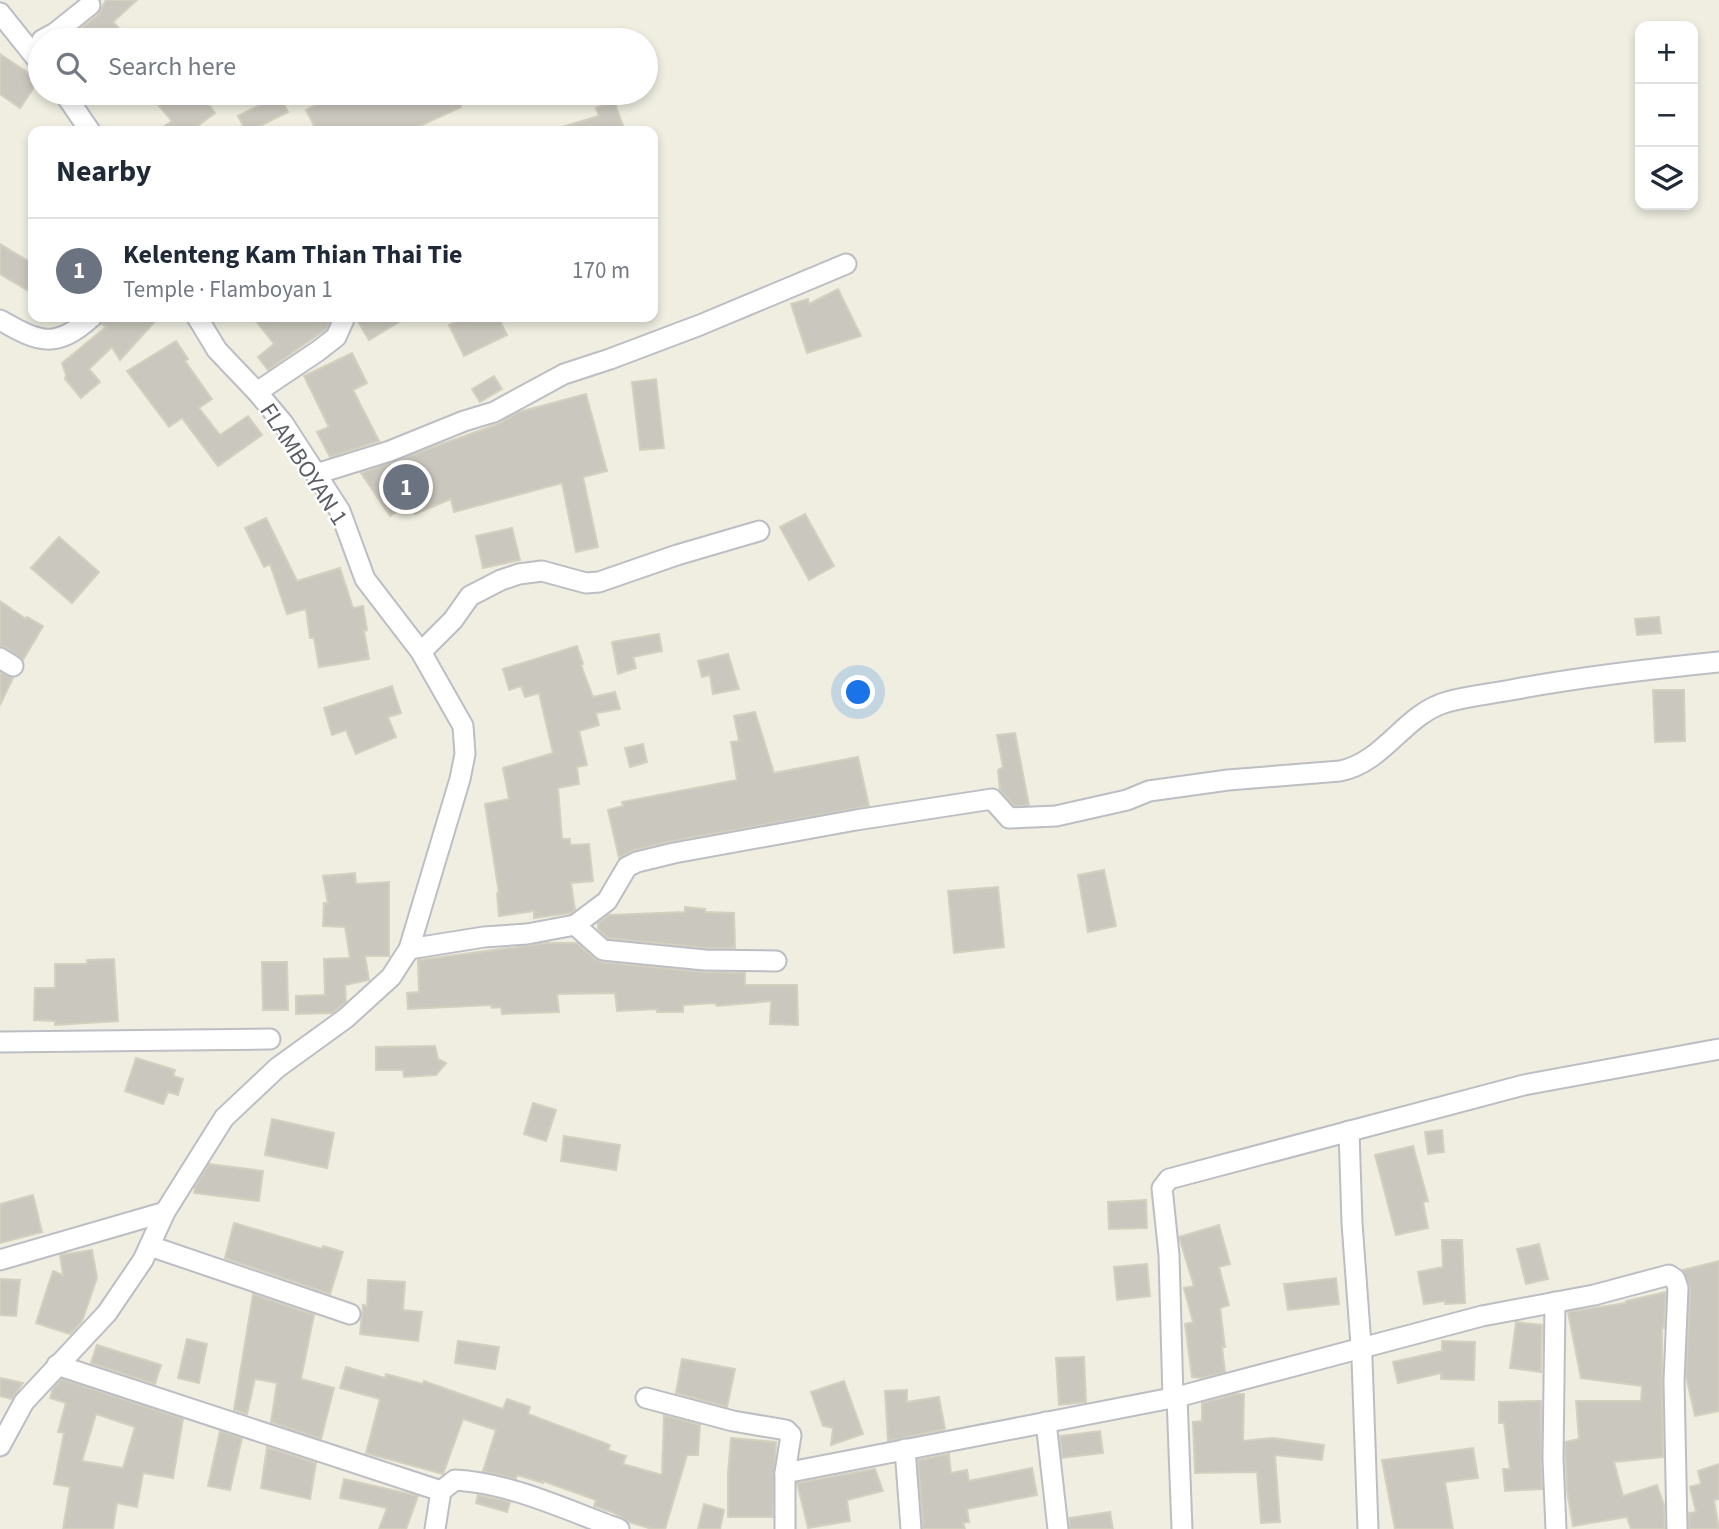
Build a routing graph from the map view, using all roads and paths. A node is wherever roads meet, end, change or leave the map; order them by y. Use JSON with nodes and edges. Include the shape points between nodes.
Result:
{"nodes":[{"id":1,"x":90,"y":5,"type":"dead end"},
{"id":2,"x":0,"y":13,"type":"edge"},
{"id":3,"x":61,"y":28,"type":"edge"},
{"id":4,"x":28,"y":39,"type":"edge"},
{"id":5,"x":72,"y":105,"type":"edge"},
{"id":6,"x":87,"y":126,"type":"edge"},
{"id":7,"x":846,"y":264,"type":"dead end"},
{"id":8,"x":0,"y":320,"type":"edge"},
{"id":9,"x":86,"y":322,"type":"edge"},
{"id":10,"x":200,"y":322,"type":"edge"},
{"id":11,"x":343,"y":322,"type":"edge"},
{"id":12,"x":257,"y":392,"type":"junction"},
{"id":13,"x":316,"y":474,"type":"junction"},
{"id":14,"x":759,"y":531,"type":"dead end"},
{"id":15,"x":421,"y":652,"type":"junction"},
{"id":16,"x":1719,"y":662,"type":"edge"},
{"id":17,"x":575,"y":925,"type":"junction"},
{"id":18,"x":409,"y":949,"type":"junction"},
{"id":19,"x":776,"y":961,"type":"dead end"},
{"id":20,"x":0,"y":1042,"type":"edge"},
{"id":21,"x":1719,"y":1049,"type":"edge"},
{"id":22,"x":277,"y":1068,"type":"junction"},
{"id":23,"x":1349,"y":1131,"type":"junction"},
{"id":24,"x":165,"y":1212,"type":"junction"},
{"id":25,"x":150,"y":1246,"type":"junction"},
{"id":26,"x":0,"y":1260,"type":"edge"},
{"id":27,"x":1555,"y":1302,"type":"junction"},
{"id":28,"x":350,"y":1314,"type":"dead end"},
{"id":29,"x":1360,"y":1349,"type":"junction"},
{"id":30,"x":57,"y":1365,"type":"junction"},
{"id":31,"x":1175,"y":1397,"type":"junction"},
{"id":32,"x":646,"y":1398,"type":"dead end"},
{"id":33,"x":1046,"y":1422,"type":"junction"},
{"id":34,"x":0,"y":1446,"type":"edge"},
{"id":35,"x":905,"y":1450,"type":"junction"},
{"id":36,"x":785,"y":1473,"type":"junction"},
{"id":37,"x":441,"y":1491,"type":"junction"},
{"id":38,"x":435,"y":1529,"type":"edge"},
{"id":39,"x":619,"y":1529,"type":"edge"},
{"id":40,"x":785,"y":1529,"type":"edge"},
{"id":41,"x":911,"y":1529,"type":"edge"},
{"id":42,"x":1058,"y":1529,"type":"edge"},
{"id":43,"x":1182,"y":1529,"type":"edge"},
{"id":44,"x":1368,"y":1529,"type":"edge"},
{"id":45,"x":1556,"y":1529,"type":"edge"},
{"id":46,"x":1677,"y":1529,"type":"edge"}],
"edges":[{"from":1,"to":3,"type":"street"},
{"from":2,"to":4,"type":"street"},
{"from":5,"to":6,"type":"street"},
{"from":7,"to":13,"type":"street","via":[[700,325],[564,374],[494,412]]},
{"from":8,"to":9,"type":"street","via":[[45,341],[58,339]]},
{"from":10,"to":12,"type":"street","name":"FLAMBOYAN 1","via":[[217,350]]},
{"from":11,"to":12,"type":"street","via":[[336,337]]},
{"from":12,"to":13,"type":"street","name":"FLAMBOYAN 1"},
{"from":13,"to":15,"type":"street","name":"FLAMBOYAN 1","via":[[340,511],[365,579]]},
{"from":14,"to":15,"type":"street","via":[[599,582],[542,571],[501,580],[470,596]]},
{"from":15,"to":18,"type":"street","name":"FLAMBOYAN 1","via":[[463,726],[465,754]]},
{"from":16,"to":17,"type":"street","via":[[1582,677],[1446,702],[1407,724],[1383,749],[1340,771],[1149,791],[1056,816],[1009,818],[992,799],[674,853],[627,867],[607,901]]},
{"from":17,"to":18,"type":"street"},
{"from":17,"to":19,"type":"street","via":[[603,950],[726,962]]},
{"from":18,"to":22,"type":"street","via":[[391,977],[346,1018]]},
{"from":20,"to":22,"type":"street","via":[[271,1032]]},
{"from":21,"to":23,"type":"street","via":[[1524,1085]]},
{"from":22,"to":24,"type":"street","via":[[224,1118]]},
{"from":23,"to":29,"type":"street"},
{"from":23,"to":31,"type":"street","via":[[1164,1183]]},
{"from":24,"to":25,"type":"street"},
{"from":24,"to":26,"type":"street"},
{"from":25,"to":28,"type":"street"},
{"from":25,"to":30,"type":"street","via":[[107,1313]]},
{"from":27,"to":29,"type":"street"},
{"from":27,"to":45,"type":"street"},
{"from":27,"to":46,"type":"street","via":[[1669,1275],[1675,1279]]},
{"from":29,"to":31,"type":"street"},
{"from":29,"to":44,"type":"street"},
{"from":30,"to":34,"type":"street","via":[[24,1402]]},
{"from":30,"to":37,"type":"street"},
{"from":31,"to":33,"type":"street"},
{"from":31,"to":43,"type":"street"},
{"from":32,"to":36,"type":"street","via":[[786,1430],[791,1435]]},
{"from":33,"to":35,"type":"street"},
{"from":33,"to":42,"type":"street"},
{"from":35,"to":36,"type":"street"},
{"from":35,"to":41,"type":"street"},
{"from":36,"to":40,"type":"street"},
{"from":37,"to":38,"type":"street"},
{"from":37,"to":39,"type":"street","via":[[455,1479],[479,1481]]}]}
